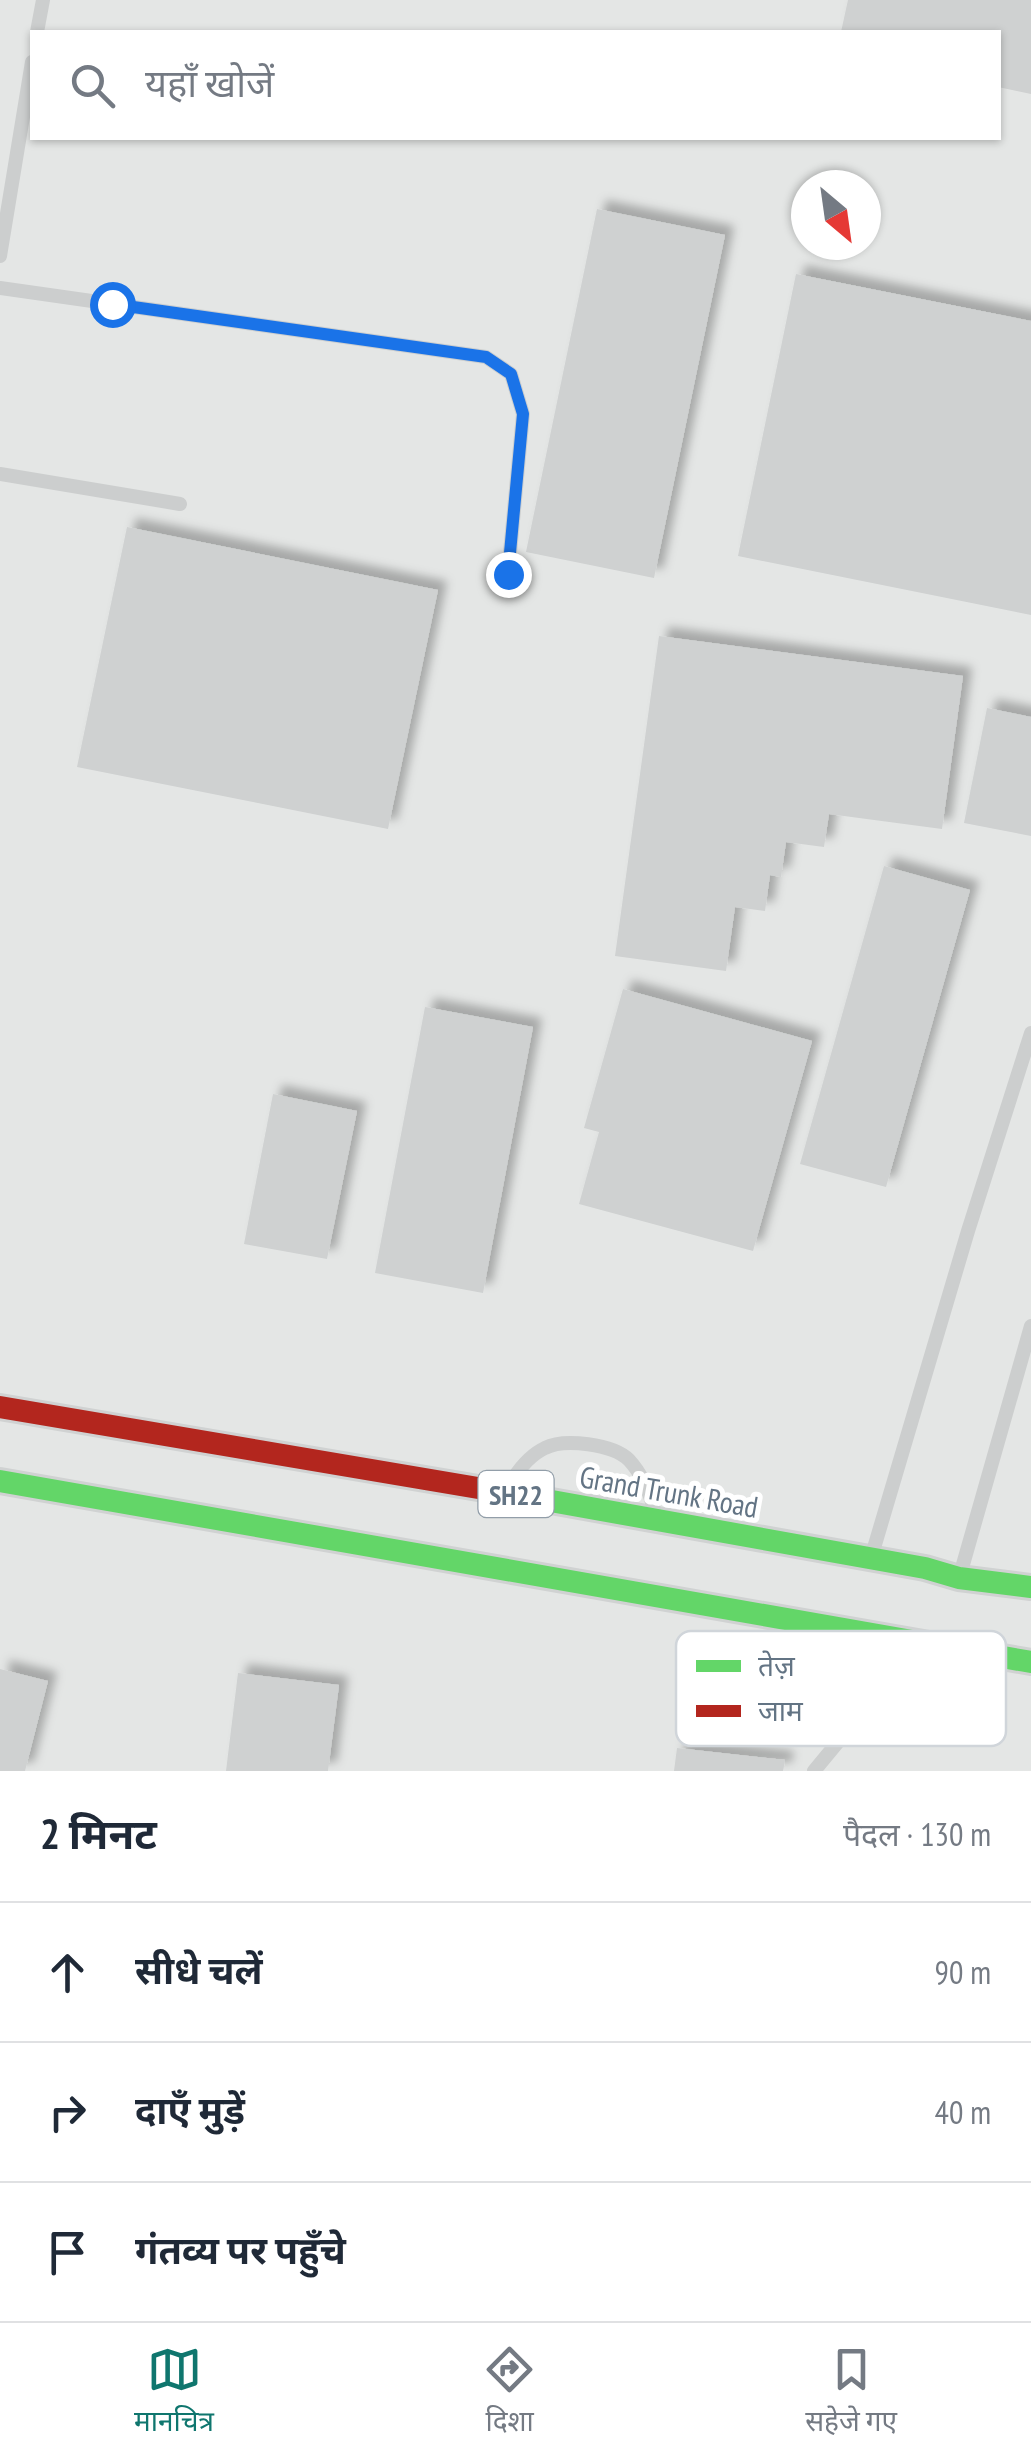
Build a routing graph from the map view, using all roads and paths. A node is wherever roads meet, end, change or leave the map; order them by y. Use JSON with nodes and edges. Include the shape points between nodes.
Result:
{"nodes":[{"id":1,"x":43,"y":0,"type":"edge"},
{"id":2,"x":38,"y":30,"type":"edge"},
{"id":3,"x":30,"y":74,"type":"edge"},
{"id":4,"x":0,"y":256,"type":"edge"},
{"id":5,"x":0,"y":288,"type":"edge"},
{"id":6,"x":0,"y":474,"type":"edge"},
{"id":7,"x":180,"y":504,"type":"dead end"},
{"id":8,"x":508,"y":574,"type":"dead end"},
{"id":9,"x":1031,"y":1033,"type":"edge"},
{"id":10,"x":1031,"y":1326,"type":"edge"},
{"id":11,"x":0,"y":1408,"type":"edge"},
{"id":12,"x":0,"y":1480,"type":"edge"},
{"id":13,"x":504,"y":1492,"type":"junction"},
{"id":14,"x":657,"y":1520,"type":"junction"},
{"id":15,"x":871,"y":1558,"type":"junction"},
{"id":16,"x":959,"y":1578,"type":"junction"},
{"id":17,"x":1031,"y":1587,"type":"edge"},
{"id":18,"x":868,"y":1631,"type":"edge"},
{"id":19,"x":1006,"y":1658,"type":"edge"},
{"id":20,"x":1031,"y":1662,"type":"edge"},
{"id":21,"x":835,"y":1746,"type":"edge"},
{"id":22,"x":814,"y":1771,"type":"edge"}],
"edges":[{"from":1,"to":2,"type":"lane"},
{"from":3,"to":4,"type":"lane"},
{"from":5,"to":8,"type":"lane","via":[[486,357],[511,374],[523,414]]},
{"from":6,"to":7,"type":"lane"},
{"from":9,"to":15,"type":"lane"},
{"from":10,"to":16,"type":"lane"},
{"from":11,"to":13,"type":"highway","name":"Grand Trunk Road","number":"SH22","via":[[373,1479]]},
{"from":12,"to":18,"type":"highway","via":[[364,1535]]},
{"from":13,"to":14,"type":"highway","name":"Grand Trunk Road","number":"SH22"},
{"from":13,"to":14,"type":"lane","via":[[546,1446],[589,1443],[626,1457],[649,1488]]},
{"from":14,"to":15,"type":"highway","name":"Grand Trunk Road","number":"SH22","via":[[683,1534]]},
{"from":15,"to":16,"type":"highway","name":"Grand Trunk Road","number":"SH22"},
{"from":16,"to":17,"type":"highway","name":"Grand Trunk Road","number":"SH22"},
{"from":19,"to":20,"type":"highway"},
{"from":21,"to":22,"type":"lane"}]}
